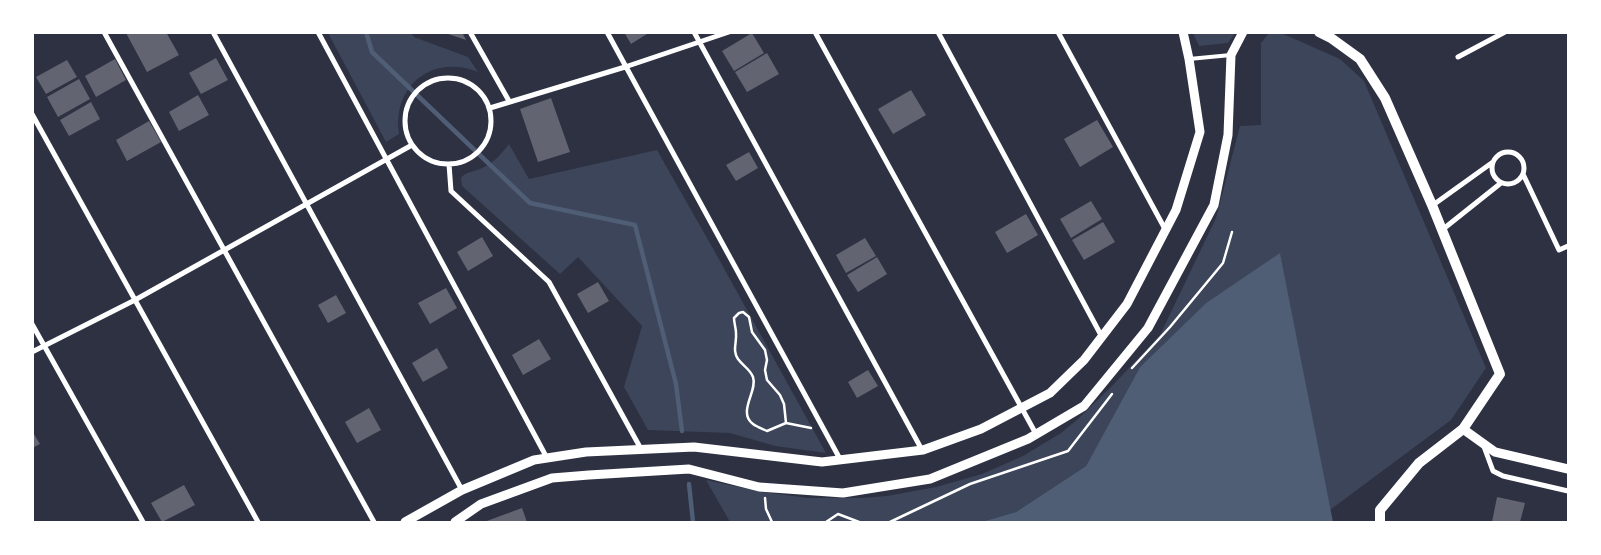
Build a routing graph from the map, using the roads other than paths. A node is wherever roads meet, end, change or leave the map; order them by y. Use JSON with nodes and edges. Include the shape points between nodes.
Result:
{"nodes":[{"id":1,"x":104,"y":32,"type":"edge"},
{"id":2,"x":214,"y":32,"type":"edge"},
{"id":3,"x":318,"y":32,"type":"edge"},
{"id":4,"x":470,"y":32,"type":"edge"},
{"id":5,"x":606,"y":32,"type":"edge"},
{"id":6,"x":694,"y":32,"type":"edge"},
{"id":7,"x":729,"y":32,"type":"edge"},
{"id":8,"x":815,"y":32,"type":"edge"},
{"id":9,"x":938,"y":32,"type":"edge"},
{"id":10,"x":1058,"y":32,"type":"edge"},
{"id":11,"x":1184,"y":32,"type":"edge"},
{"id":12,"x":1243,"y":32,"type":"edge"},
{"id":13,"x":1318,"y":32,"type":"edge"},
{"id":14,"x":1506,"y":32,"type":"edge"},
{"id":15,"x":699,"y":42,"type":"junction"},
{"id":16,"x":1231,"y":55,"type":"junction"},
{"id":17,"x":1458,"y":57,"type":"dead end"},
{"id":18,"x":1189,"y":59,"type":"junction"},
{"id":19,"x":626,"y":67,"type":"junction"},
{"id":20,"x":509,"y":102,"type":"junction"},
{"id":21,"x":490,"y":108,"type":"junction"},
{"id":22,"x":32,"y":114,"type":"edge"},
{"id":23,"x":412,"y":145,"type":"junction"},
{"id":24,"x":386,"y":159,"type":"junction"},
{"id":25,"x":1494,"y":162,"type":"junction"},
{"id":26,"x":449,"y":164,"type":"junction"},
{"id":27,"x":1523,"y":174,"type":"junction"},
{"id":28,"x":1501,"y":182,"type":"junction"},
{"id":29,"x":307,"y":204,"type":"junction"},
{"id":30,"x":1432,"y":206,"type":"junction"},
{"id":31,"x":1166,"y":230,"type":"junction"},
{"id":32,"x":1442,"y":230,"type":"junction"},
{"id":33,"x":1568,"y":246,"type":"edge"},
{"id":34,"x":224,"y":250,"type":"junction"},
{"id":35,"x":135,"y":300,"type":"junction"},
{"id":36,"x":32,"y":324,"type":"edge"},
{"id":37,"x":1102,"y":337,"type":"junction"},
{"id":38,"x":44,"y":345,"type":"junction"},
{"id":39,"x":32,"y":352,"type":"edge"},
{"id":40,"x":1021,"y":408,"type":"junction"},
{"id":41,"x":1463,"y":429,"type":"junction"},
{"id":42,"x":1036,"y":434,"type":"junction"},
{"id":43,"x":1483,"y":443,"type":"junction"},
{"id":44,"x":641,"y":449,"type":"junction"},
{"id":45,"x":922,"y":450,"type":"junction"},
{"id":46,"x":547,"y":458,"type":"junction"},
{"id":47,"x":840,"y":460,"type":"junction"},
{"id":48,"x":1568,"y":469,"type":"edge"},
{"id":49,"x":462,"y":490,"type":"junction"},
{"id":50,"x":1568,"y":490,"type":"edge"},
{"id":51,"x":143,"y":522,"type":"edge"},
{"id":52,"x":258,"y":522,"type":"edge"},
{"id":53,"x":374,"y":522,"type":"edge"},
{"id":54,"x":405,"y":522,"type":"edge"},
{"id":55,"x":455,"y":522,"type":"edge"},
{"id":56,"x":1380,"y":522,"type":"edge"}],
"edges":[{"from":1,"to":34,"type":"street"},
{"from":2,"to":29,"type":"street"},
{"from":3,"to":24,"type":"street"},
{"from":4,"to":20,"type":"street"},
{"from":5,"to":19,"type":"street"},
{"from":6,"to":15,"type":"street"},
{"from":7,"to":15,"type":"street"},
{"from":8,"to":40,"type":"street"},
{"from":9,"to":37,"type":"street"},
{"from":10,"to":31,"type":"street"},
{"from":11,"to":18,"type":"street"},
{"from":12,"to":16,"type":"street"},
{"from":13,"to":30,"type":"main road","via":[[1360,59],[1385,98]]},
{"from":14,"to":17,"type":"street"},
{"from":15,"to":19,"type":"street"},
{"from":15,"to":45,"type":"street"},
{"from":16,"to":18,"type":"lane"},
{"from":16,"to":42,"type":"street","via":[[1228,135],[1214,205],[1148,328],[1084,406]]},
{"from":18,"to":31,"type":"street","via":[[1200,132],[1176,210]]},
{"from":19,"to":20,"type":"street"},
{"from":19,"to":47,"type":"street"},
{"from":20,"to":21,"type":"street"},
{"from":21,"to":23,"type":"street","via":[[485,97],[470,83],[451,78],[431,81],[415,93],[406,112],[406,132]]},
{"from":21,"to":26,"type":"street","via":[[492,126],[486,142],[474,156]]},
{"from":22,"to":35,"type":"street"},
{"from":23,"to":24,"type":"street"},
{"from":23,"to":26,"type":"street","via":[[432,161]]},
{"from":24,"to":29,"type":"street"},
{"from":24,"to":46,"type":"street"},
{"from":25,"to":27,"type":"street","via":[[1501,154],[1516,155],[1523,163]]},
{"from":25,"to":28,"type":"street","via":[[1494,176]]},
{"from":25,"to":30,"type":"street"},
{"from":26,"to":44,"type":"street","via":[[451,191],[549,282]]},
{"from":27,"to":28,"type":"street","via":[[1516,182]]},
{"from":27,"to":33,"type":"street","via":[[1559,250]]},
{"from":28,"to":32,"type":"street"},
{"from":29,"to":34,"type":"street"},
{"from":29,"to":49,"type":"street"},
{"from":30,"to":32,"type":"main road"},
{"from":31,"to":37,"type":"street","via":[[1127,304]]},
{"from":32,"to":41,"type":"main road","via":[[1500,374]]},
{"from":34,"to":35,"type":"street"},
{"from":34,"to":53,"type":"street"},
{"from":35,"to":38,"type":"street"},
{"from":35,"to":52,"type":"street"},
{"from":36,"to":38,"type":"street"},
{"from":37,"to":40,"type":"street","via":[[1050,393]]},
{"from":38,"to":39,"type":"street"},
{"from":38,"to":51,"type":"street"},
{"from":40,"to":42,"type":"street"},
{"from":40,"to":45,"type":"street","via":[[980,429]]},
{"from":41,"to":43,"type":"street"},
{"from":41,"to":56,"type":"main road","via":[[1419,463],[1380,510]]},
{"from":42,"to":55,"type":"street","via":[[930,479],[844,493],[759,486],[689,469],[552,478],[481,504]]},
{"from":43,"to":48,"type":"street","via":[[1495,452]]},
{"from":43,"to":50,"type":"street","via":[[1493,471]]},
{"from":44,"to":46,"type":"street"},
{"from":44,"to":47,"type":"street","via":[[694,447],[822,462]]},
{"from":45,"to":47,"type":"street"},
{"from":46,"to":49,"type":"street","via":[[534,460]]},
{"from":49,"to":54,"type":"street"}]}
